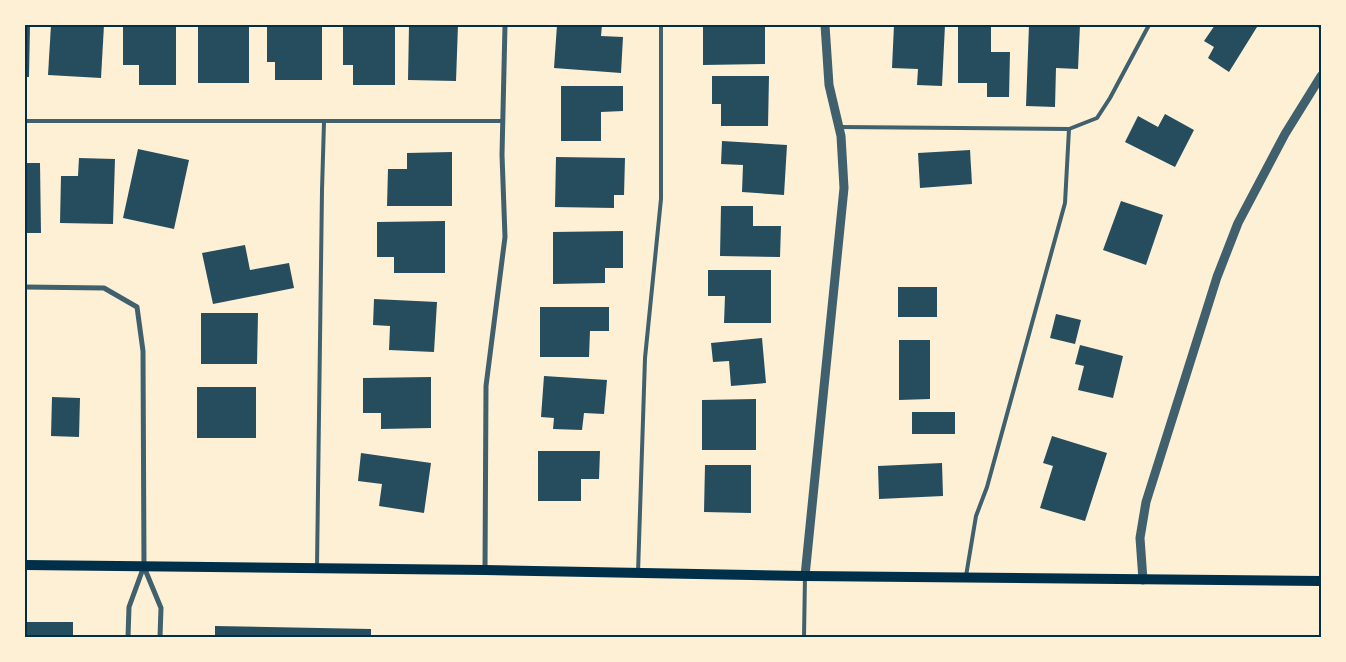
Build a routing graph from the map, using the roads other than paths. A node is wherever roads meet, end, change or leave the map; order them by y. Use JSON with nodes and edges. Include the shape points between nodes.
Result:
{"nodes":[{"id":1,"x":505,"y":25,"type":"edge"},
{"id":2,"x":661,"y":25,"type":"edge"},
{"id":3,"x":825,"y":25,"type":"edge"},
{"id":4,"x":1149,"y":25,"type":"edge"},
{"id":5,"x":1321,"y":76,"type":"edge"},
{"id":6,"x":25,"y":121,"type":"edge"},
{"id":7,"x":324,"y":122,"type":"junction"},
{"id":8,"x":503,"y":122,"type":"junction"},
{"id":9,"x":839,"y":127,"type":"junction"},
{"id":10,"x":1070,"y":129,"type":"junction"},
{"id":11,"x":25,"y":287,"type":"edge"},
{"id":12,"x":25,"y":565,"type":"edge"},
{"id":13,"x":144,"y":566,"type":"junction"},
{"id":14,"x":317,"y":568,"type":"junction"},
{"id":15,"x":485,"y":570,"type":"junction"},
{"id":16,"x":638,"y":572,"type":"junction"},
{"id":17,"x":805,"y":576,"type":"junction"},
{"id":18,"x":966,"y":578,"type":"junction"},
{"id":19,"x":1143,"y":580,"type":"junction"},
{"id":20,"x":1321,"y":582,"type":"edge"},
{"id":21,"x":128,"y":637,"type":"edge"},
{"id":22,"x":160,"y":637,"type":"edge"},
{"id":23,"x":804,"y":637,"type":"edge"}],
"edges":[{"from":1,"to":8,"type":"street"},
{"from":2,"to":16,"type":"lane","via":[[661,199],[645,358]]},
{"from":3,"to":9,"type":"street","via":[[829,85]]},
{"from":4,"to":10,"type":"lane","via":[[1097,118]]},
{"from":5,"to":19,"type":"street","via":[[1284,134],[1238,223],[1217,277],[1146,502],[1140,538]]},
{"from":6,"to":7,"type":"lane"},
{"from":7,"to":8,"type":"lane"},
{"from":7,"to":14,"type":"lane"},
{"from":8,"to":15,"type":"street","via":[[505,237],[486,386]]},
{"from":9,"to":10,"type":"lane"},
{"from":9,"to":17,"type":"street","via":[[844,188]]},
{"from":10,"to":18,"type":"lane","via":[[1065,204],[987,487],[976,516]]},
{"from":11,"to":13,"type":"street","via":[[104,288],[137,307],[143,351]]},
{"from":12,"to":13,"type":"main road"},
{"from":13,"to":14,"type":"main road"},
{"from":13,"to":21,"type":"street","via":[[129,607]]},
{"from":13,"to":22,"type":"street","via":[[161,608]]},
{"from":14,"to":15,"type":"main road"},
{"from":15,"to":16,"type":"main road"},
{"from":16,"to":17,"type":"main road"},
{"from":17,"to":18,"type":"main road"},
{"from":17,"to":23,"type":"lane"},
{"from":18,"to":19,"type":"main road"},
{"from":19,"to":20,"type":"main road"}]}
